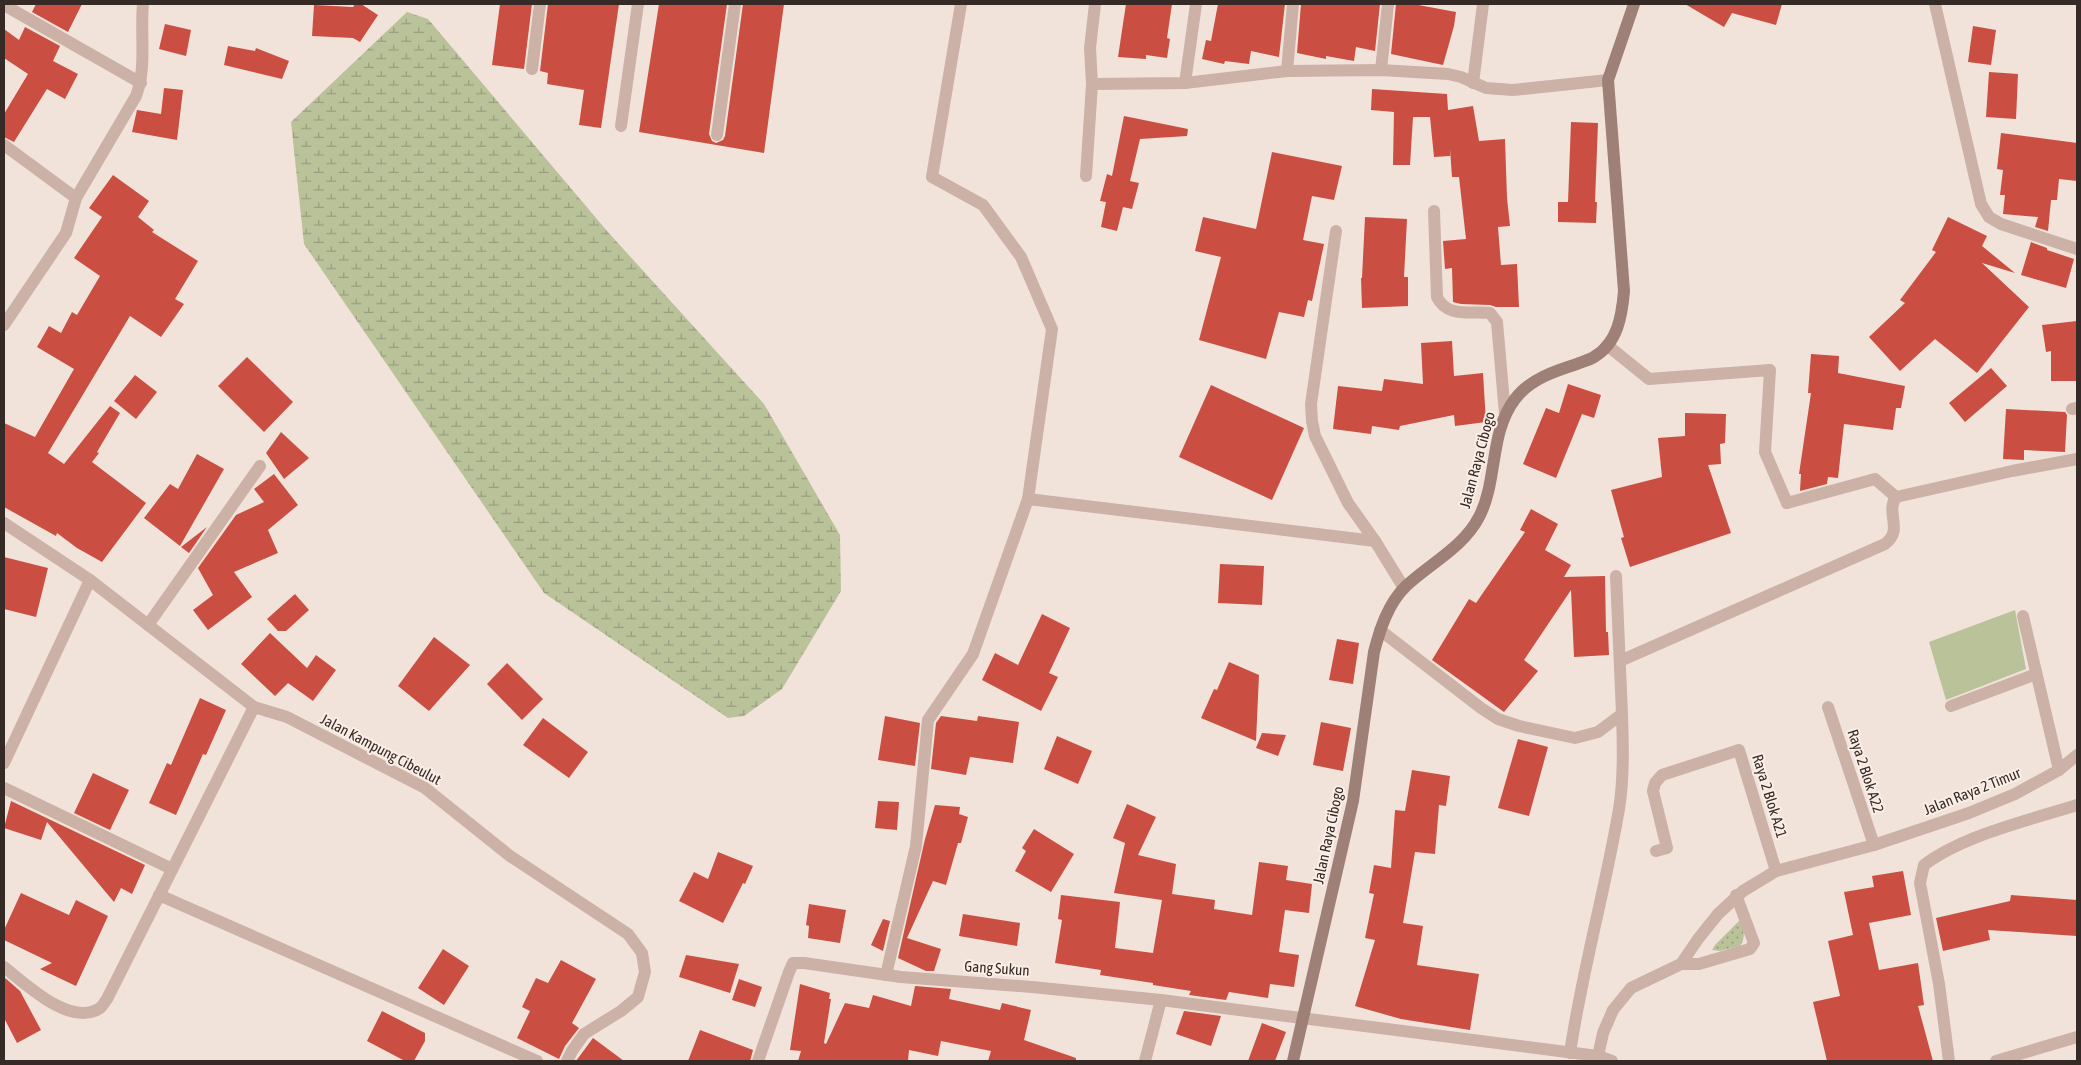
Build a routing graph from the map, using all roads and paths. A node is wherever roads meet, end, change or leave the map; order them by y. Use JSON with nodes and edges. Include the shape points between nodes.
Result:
{"nodes":[{"id":1,"x":143,"y":4,"type":"edge"},
{"id":2,"x":540,"y":4,"type":"edge"},
{"id":3,"x":638,"y":4,"type":"edge"},
{"id":4,"x":735,"y":4,"type":"edge"},
{"id":5,"x":961,"y":4,"type":"edge"},
{"id":6,"x":1095,"y":4,"type":"edge"},
{"id":7,"x":1196,"y":4,"type":"edge"},
{"id":8,"x":1294,"y":4,"type":"edge"},
{"id":9,"x":1388,"y":4,"type":"edge"},
{"id":10,"x":1482,"y":4,"type":"edge"},
{"id":11,"x":1634,"y":4,"type":"edge"},
{"id":12,"x":1935,"y":4,"type":"edge"},
{"id":13,"x":4,"y":6,"type":"edge"},
{"id":14,"x":532,"y":69,"type":"dead end"},
{"id":15,"x":1381,"y":70,"type":"junction"},
{"id":16,"x":1287,"y":71,"type":"junction"},
{"id":17,"x":1608,"y":80,"type":"junction"},
{"id":18,"x":141,"y":83,"type":"junction"},
{"id":19,"x":1186,"y":83,"type":"junction"},
{"id":20,"x":1473,"y":83,"type":"junction"},
{"id":21,"x":1092,"y":84,"type":"junction"},
{"id":22,"x":621,"y":126,"type":"dead end"},
{"id":23,"x":716,"y":135,"type":"dead end"},
{"id":24,"x":4,"y":145,"type":"edge"},
{"id":25,"x":1086,"y":176,"type":"dead end"},
{"id":26,"x":76,"y":198,"type":"junction"},
{"id":27,"x":1434,"y":211,"type":"dead end"},
{"id":28,"x":1336,"y":232,"type":"dead end"},
{"id":29,"x":2077,"y":250,"type":"edge"},
{"id":30,"x":4,"y":325,"type":"edge"},
{"id":31,"x":1607,"y":345,"type":"junction"},
{"id":32,"x":1505,"y":414,"type":"junction"},
{"id":33,"x":2077,"y":459,"type":"edge"},
{"id":34,"x":260,"y":466,"type":"dead end"},
{"id":35,"x":1896,"y":497,"type":"junction"},
{"id":36,"x":1028,"y":498,"type":"junction"},
{"id":37,"x":4,"y":523,"type":"edge"},
{"id":38,"x":1375,"y":541,"type":"junction"},
{"id":39,"x":1616,"y":576,"type":"dead end"},
{"id":40,"x":90,"y":580,"type":"junction"},
{"id":41,"x":1404,"y":588,"type":"junction"},
{"id":42,"x":2023,"y":616,"type":"dead end"},
{"id":43,"x":148,"y":625,"type":"junction"},
{"id":44,"x":1380,"y":630,"type":"junction"},
{"id":45,"x":1620,"y":661,"type":"junction"},
{"id":46,"x":2036,"y":674,"type":"junction"},
{"id":47,"x":1951,"y":706,"type":"dead end"},
{"id":48,"x":254,"y":707,"type":"junction"},
{"id":49,"x":1828,"y":707,"type":"dead end"},
{"id":50,"x":1622,"y":714,"type":"junction"},
{"id":51,"x":8,"y":743,"type":"edge"},
{"id":52,"x":2077,"y":755,"type":"edge"},
{"id":53,"x":4,"y":763,"type":"edge"},
{"id":54,"x":2059,"y":770,"type":"junction"},
{"id":55,"x":4,"y":788,"type":"edge"},
{"id":56,"x":2077,"y":805,"type":"edge"},
{"id":57,"x":1874,"y":845,"type":"junction"},
{"id":58,"x":1656,"y":851,"type":"dead end"},
{"id":59,"x":172,"y":869,"type":"junction"},
{"id":60,"x":1776,"y":871,"type":"junction"},
{"id":61,"x":159,"y":895,"type":"junction"},
{"id":62,"x":1736,"y":895,"type":"junction"},
{"id":63,"x":1681,"y":964,"type":"junction"},
{"id":64,"x":4,"y":968,"type":"edge"},
{"id":65,"x":886,"y":975,"type":"junction"},
{"id":66,"x":1161,"y":1000,"type":"junction"},
{"id":67,"x":1302,"y":1019,"type":"junction"},
{"id":68,"x":2077,"y":1037,"type":"edge"},
{"id":69,"x":1570,"y":1053,"type":"junction"},
{"id":70,"x":1598,"y":1059,"type":"edge"},
{"id":71,"x":537,"y":1061,"type":"edge"},
{"id":72,"x":567,"y":1061,"type":"edge"},
{"id":73,"x":758,"y":1061,"type":"edge"},
{"id":74,"x":1145,"y":1061,"type":"edge"},
{"id":75,"x":1293,"y":1061,"type":"edge"},
{"id":76,"x":1612,"y":1061,"type":"edge"},
{"id":77,"x":1949,"y":1061,"type":"edge"},
{"id":78,"x":1996,"y":1061,"type":"edge"}],
"edges":[{"from":1,"to":18,"type":"street","via":[[144,67]]},
{"from":2,"to":14,"type":"street"},
{"from":3,"to":22,"type":"street"},
{"from":4,"to":23,"type":"street"},
{"from":5,"to":36,"type":"street","via":[[932,177],[983,205],[1022,257],[1052,329]]},
{"from":6,"to":21,"type":"street","via":[[1090,48]]},
{"from":7,"to":19,"type":"street"},
{"from":8,"to":16,"type":"street"},
{"from":9,"to":15,"type":"street"},
{"from":10,"to":20,"type":"street"},
{"from":11,"to":17,"type":"street","name":"Jalan Raya Cibogo"},
{"from":12,"to":29,"type":"street","via":[[1981,204],[1989,217],[2001,224]]},
{"from":13,"to":18,"type":"street"},
{"from":15,"to":16,"type":"street"},
{"from":15,"to":20,"type":"street","via":[[1448,74]]},
{"from":16,"to":19,"type":"street"},
{"from":17,"to":20,"type":"street","via":[[1513,90],[1486,88]]},
{"from":17,"to":31,"type":"street","name":"Jalan Raya Cibogo","via":[[1624,291],[1622,313],[1616,332]]},
{"from":18,"to":26,"type":"street"},
{"from":19,"to":21,"type":"street"},
{"from":21,"to":25,"type":"street"},
{"from":24,"to":26,"type":"street"},
{"from":26,"to":30,"type":"street","via":[[66,233]]},
{"from":27,"to":32,"type":"street","via":[[1437,297],[1441,306],[1449,310],[1494,316]]},
{"from":28,"to":38,"type":"street","via":[[1311,404],[1312,421],[1315,436],[1348,503]]},
{"from":31,"to":32,"type":"street","name":"Jalan Raya Cibogo","via":[[1595,357],[1549,373],[1531,384],[1516,397]]},
{"from":31,"to":35,"type":"street","via":[[1649,379],[1770,370],[1765,452],[1787,503],[1875,479]]},
{"from":32,"to":41,"type":"street","name":"Jalan Raya Cibogo","via":[[1479,517],[1468,534]]},
{"from":33,"to":35,"type":"street"},
{"from":34,"to":43,"type":"street"},
{"from":35,"to":45,"type":"street","via":[[1892,507],[1894,532],[1885,544]]},
{"from":36,"to":38,"type":"street"},
{"from":36,"to":65,"type":"street","via":[[973,654],[928,720],[916,846]]},
{"from":37,"to":40,"type":"street","name":"Jalan Kampung Cibeulut"},
{"from":38,"to":41,"type":"street"},
{"from":39,"to":45,"type":"street"},
{"from":40,"to":43,"type":"street","name":"Jalan Kampung Cibeulut"},
{"from":40,"to":51,"type":"street"},
{"from":41,"to":44,"type":"street","name":"Jalan Raya Cibogo"},
{"from":42,"to":46,"type":"street"},
{"from":43,"to":48,"type":"street","name":"Jalan Kampung Cibeulut"},
{"from":44,"to":50,"type":"street","via":[[1498,719],[1575,738],[1598,732]]},
{"from":44,"to":67,"type":"street","name":"Jalan Raya Cibogo","via":[[1353,801]]},
{"from":45,"to":50,"type":"street"},
{"from":46,"to":47,"type":"street"},
{"from":46,"to":54,"type":"street"},
{"from":48,"to":59,"type":"street"},
{"from":48,"to":72,"type":"street","name":"Jalan Kampung Cibeulut","via":[[287,717],[425,788],[510,856],[628,934],[642,954],[645,972],[638,997],[584,1034]]},
{"from":49,"to":57,"type":"street","name":"Raya 2 Blok A22"},
{"from":50,"to":69,"type":"street","via":[[1623,764],[1619,808],[1578,998]]},
{"from":51,"to":53,"type":"street"},
{"from":52,"to":54,"type":"street","name":"Jalan Raya 2 Timur"},
{"from":54,"to":57,"type":"street","name":"Jalan Raya 2 Timur","via":[[2015,794],[1969,813]]},
{"from":55,"to":59,"type":"street"},
{"from":56,"to":77,"type":"street","via":[[1977,837],[1938,854],[1924,865],[1920,883],[1939,984]]},
{"from":57,"to":60,"type":"street","name":"Jalan Raya 2 Timur"},
{"from":58,"to":60,"type":"street","name":"Raya 2 Blok A21","via":[[1667,848],[1653,791],[1658,779],[1739,750]]},
{"from":59,"to":61,"type":"street"},
{"from":60,"to":62,"type":"street","name":"Jalan Raya 2 Timur"},
{"from":61,"to":64,"type":"street","via":[[108,999],[100,1008],[73,1012],[59,1008]]},
{"from":61,"to":71,"type":"street"},
{"from":62,"to":63,"type":"street","name":"Jalan Raya 2 Timur"},
{"from":62,"to":63,"type":"street","via":[[1754,943],[1750,949],[1699,964]]},
{"from":63,"to":70,"type":"street","via":[[1631,988],[1613,1010],[1603,1033]]},
{"from":65,"to":66,"type":"street","name":"Gang Sukun"},
{"from":65,"to":73,"type":"street","name":"Gang Sukun","via":[[793,963]]},
{"from":66,"to":67,"type":"street","name":"Gang Sukun"},
{"from":66,"to":74,"type":"street"},
{"from":67,"to":69,"type":"street","name":"Gang Sukun"},
{"from":67,"to":75,"type":"street","name":"Jalan Raya Cibogo"},
{"from":68,"to":78,"type":"street"},
{"from":69,"to":70,"type":"street","name":"Gang Sukun"},
{"from":70,"to":76,"type":"street","name":"Gang Sukun"}]}
